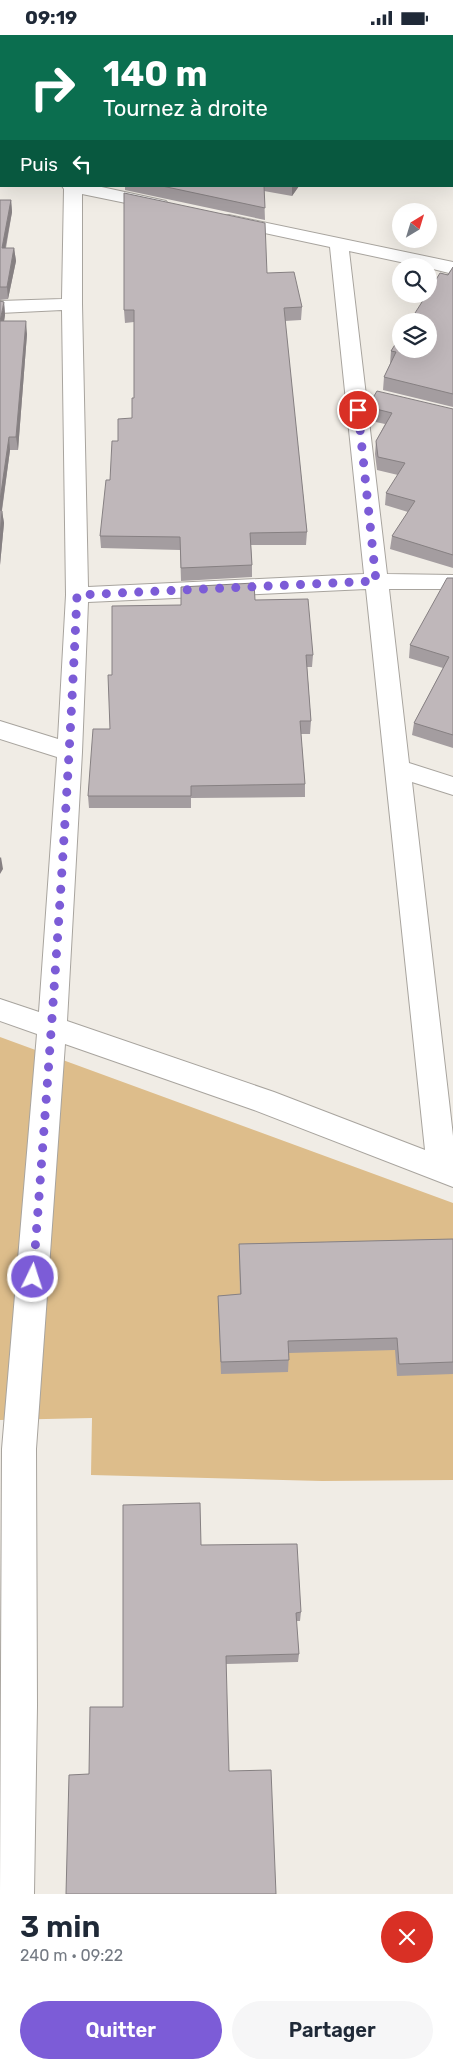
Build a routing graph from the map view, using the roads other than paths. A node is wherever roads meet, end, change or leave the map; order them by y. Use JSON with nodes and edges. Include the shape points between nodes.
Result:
{"nodes":[{"id":1,"x":72,"y":187,"type":"edge"},
{"id":2,"x":177,"y":209,"type":"edge"},
{"id":3,"x":215,"y":217,"type":"edge"},
{"id":4,"x":339,"y":243,"type":"junction"},
{"id":5,"x":453,"y":268,"type":"edge"},
{"id":6,"x":72,"y":304,"type":"junction"},
{"id":7,"x":0,"y":307,"type":"edge"},
{"id":8,"x":376,"y":581,"type":"junction"},
{"id":9,"x":453,"y":582,"type":"edge"},
{"id":10,"x":77,"y":595,"type":"junction"},
{"id":11,"x":0,"y":731,"type":"edge"},
{"id":12,"x":70,"y":752,"type":"junction"},
{"id":13,"x":396,"y":768,"type":"junction"},
{"id":14,"x":453,"y":786,"type":"edge"},
{"id":15,"x":0,"y":1010,"type":"edge"},
{"id":16,"x":52,"y":1029,"type":"junction"},
{"id":17,"x":447,"y":1172,"type":"edge"},
{"id":18,"x":10,"y":1449,"type":"edge"},
{"id":19,"x":14,"y":1894,"type":"edge"}],
"edges":[{"from":1,"to":2,"type":"street"},
{"from":1,"to":6,"type":"street"},
{"from":3,"to":4,"type":"street"},
{"from":4,"to":5,"type":"street"},
{"from":4,"to":8,"type":"street","via":[[365,394]]},
{"from":6,"to":7,"type":"street"},
{"from":6,"to":10,"type":"street"},
{"from":8,"to":9,"type":"street"},
{"from":8,"to":10,"type":"street"},
{"from":8,"to":13,"type":"street"},
{"from":10,"to":12,"type":"street"},
{"from":11,"to":12,"type":"street"},
{"from":12,"to":16,"type":"street"},
{"from":13,"to":14,"type":"street"},
{"from":13,"to":17,"type":"street"},
{"from":15,"to":16,"type":"street"},
{"from":16,"to":17,"type":"street","via":[[264,1101]]},
{"from":16,"to":18,"type":"street"},
{"from":18,"to":19,"type":"street","via":[[19,1705]]}]}
